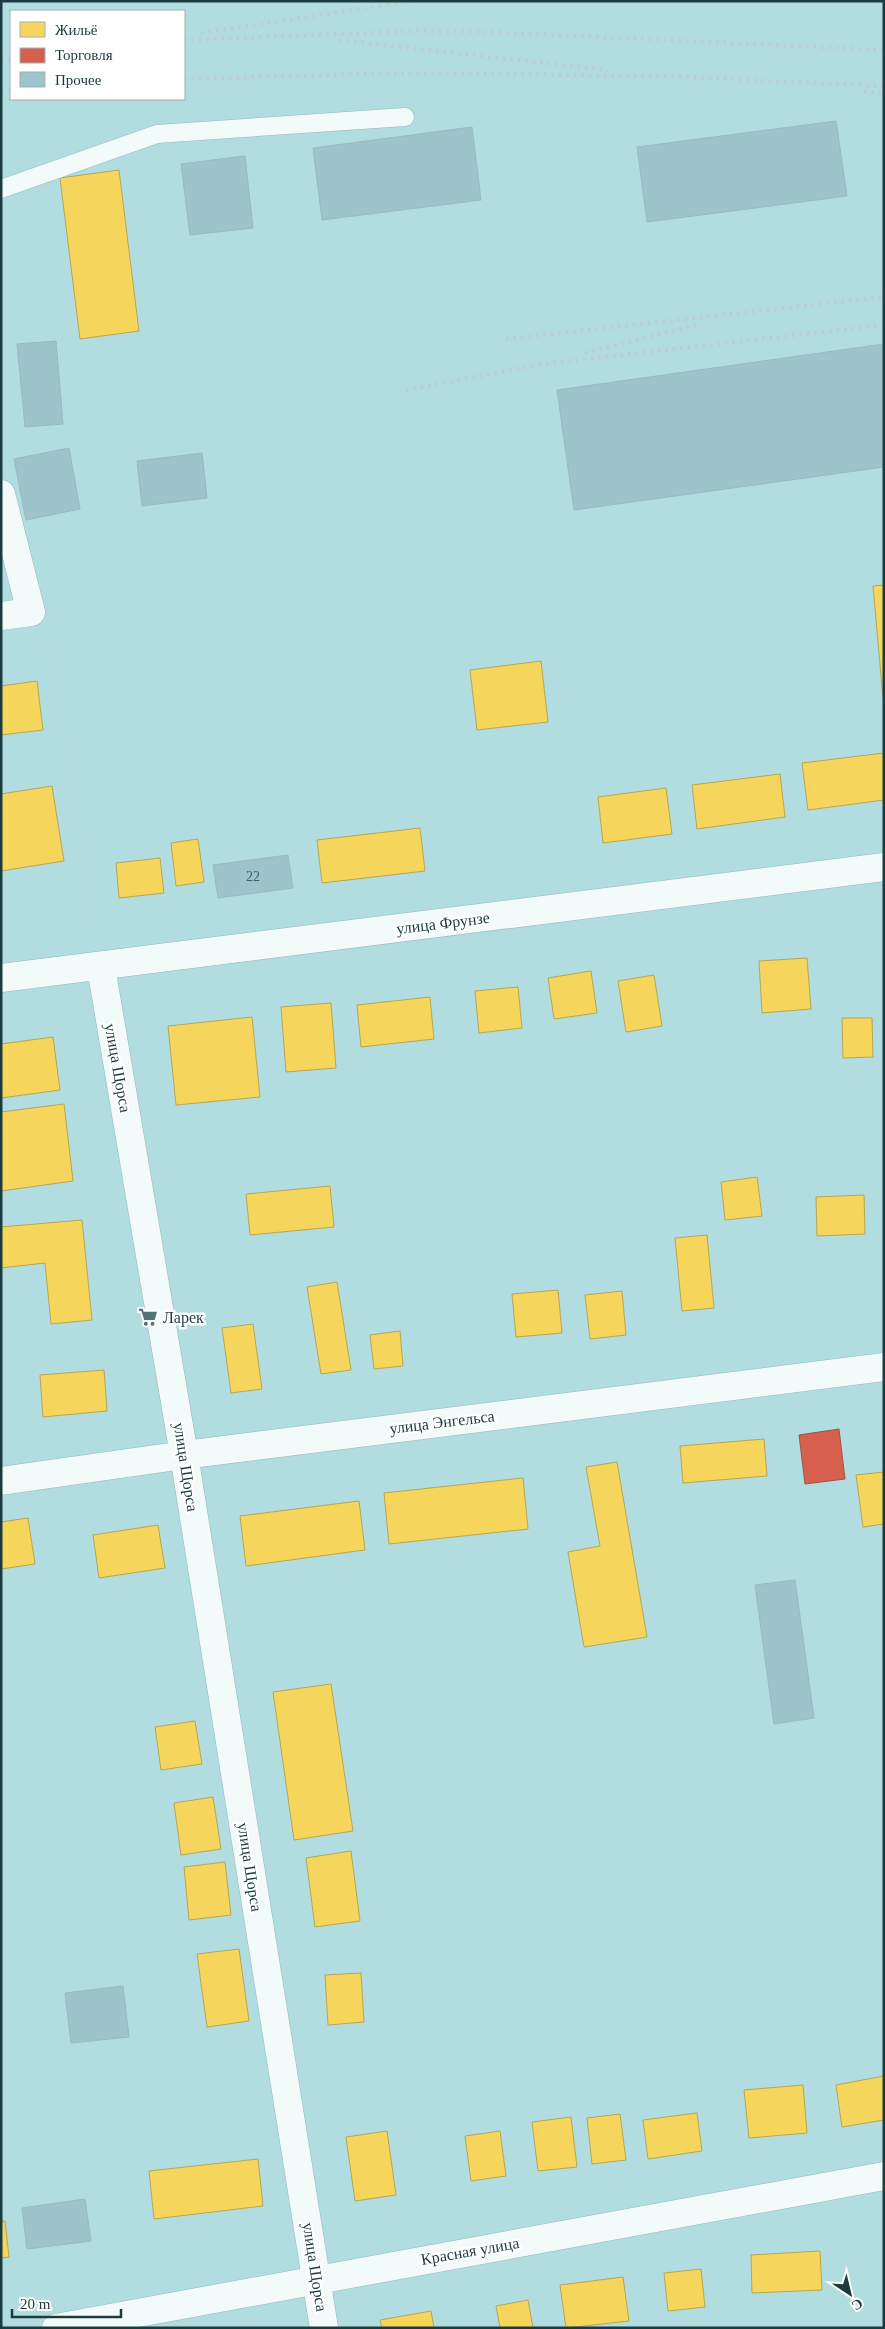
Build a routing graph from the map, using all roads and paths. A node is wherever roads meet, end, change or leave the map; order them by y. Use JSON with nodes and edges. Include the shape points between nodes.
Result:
{"nodes":[{"id":1,"x":406,"y":117,"type":"dead end"},
{"id":2,"x":1,"y":189,"type":"edge"},
{"id":3,"x":1,"y":494,"type":"edge"},
{"id":4,"x":31,"y":612,"type":"junction"},
{"id":5,"x":1,"y":616,"type":"edge"},
{"id":6,"x":884,"y":867,"type":"edge"},
{"id":7,"x":101,"y":967,"type":"junction"},
{"id":8,"x":1,"y":978,"type":"edge"},
{"id":9,"x":884,"y":1367,"type":"edge"},
{"id":10,"x":184,"y":1455,"type":"junction"},
{"id":11,"x":1,"y":1481,"type":"edge"},
{"id":12,"x":884,"y":2176,"type":"edge"},
{"id":13,"x":316,"y":2279,"type":"junction"},
{"id":14,"x":56,"y":2328,"type":"edge"},
{"id":15,"x":324,"y":2328,"type":"edge"}],
"edges":[{"from":1,"to":2,"type":"lane","via":[[157,134]]},
{"from":3,"to":4,"type":"street"},
{"from":4,"to":5,"type":"street"},
{"from":4,"to":7,"type":"path","via":[[44,626]]},
{"from":6,"to":7,"type":"street","name":"улица Фрунзе"},
{"from":7,"to":8,"type":"street","name":"улица Фрунзе"},
{"from":7,"to":10,"type":"street","name":"улица Щорса"},
{"from":9,"to":10,"type":"street","name":"улица Энгельса"},
{"from":10,"to":11,"type":"street","name":"улица Энгельса"},
{"from":10,"to":13,"type":"street","name":"улица Щорса"},
{"from":12,"to":13,"type":"street","name":"Красная улица"},
{"from":13,"to":14,"type":"street","name":"Красная улица"},
{"from":13,"to":15,"type":"street","name":"улица Щорса"}]}
